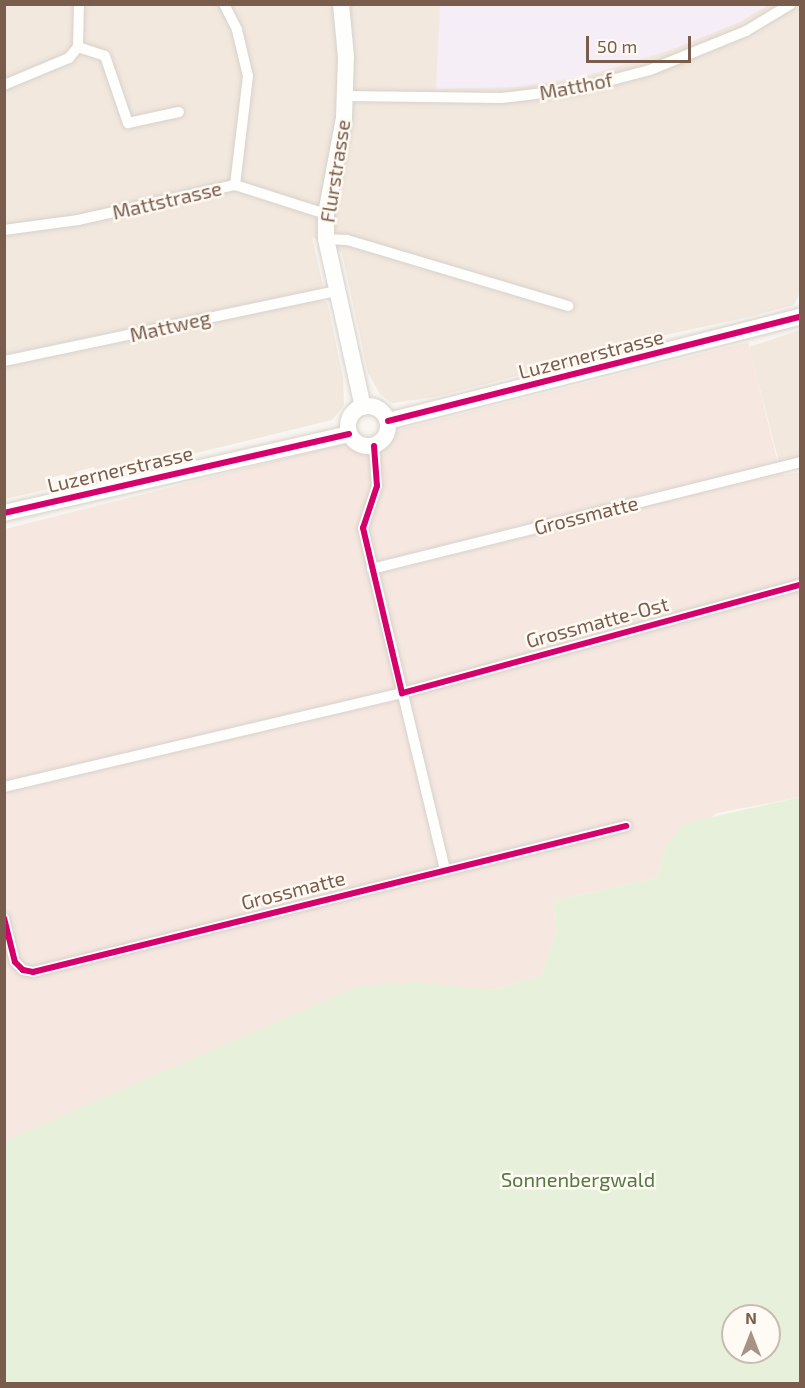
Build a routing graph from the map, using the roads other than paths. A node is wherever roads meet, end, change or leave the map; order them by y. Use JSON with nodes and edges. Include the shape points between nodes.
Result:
{"nodes":[{"id":1,"x":79,"y":4,"type":"edge"},
{"id":2,"x":224,"y":4,"type":"edge"},
{"id":3,"x":341,"y":4,"type":"edge"},
{"id":4,"x":792,"y":4,"type":"edge"},
{"id":5,"x":78,"y":47,"type":"junction"},
{"id":6,"x":4,"y":85,"type":"edge"},
{"id":7,"x":345,"y":96,"type":"junction"},
{"id":8,"x":179,"y":112,"type":"dead end"},
{"id":9,"x":236,"y":185,"type":"junction"},
{"id":10,"x":326,"y":214,"type":"junction"},
{"id":11,"x":4,"y":230,"type":"edge"},
{"id":12,"x":326,"y":239,"type":"junction"},
{"id":13,"x":336,"y":291,"type":"junction"},
{"id":14,"x":568,"y":306,"type":"dead end"},
{"id":15,"x":801,"y":317,"type":"edge"},
{"id":16,"x":4,"y":361,"type":"edge"},
{"id":17,"x":363,"y":407,"type":"junction"},
{"id":18,"x":388,"y":421,"type":"junction"},
{"id":19,"x":349,"y":434,"type":"junction"},
{"id":20,"x":374,"y":446,"type":"junction"},
{"id":21,"x":801,"y":462,"type":"edge"},
{"id":22,"x":4,"y":513,"type":"edge"},
{"id":23,"x":372,"y":569,"type":"junction"},
{"id":24,"x":801,"y":585,"type":"edge"},
{"id":25,"x":402,"y":693,"type":"junction"},
{"id":26,"x":4,"y":787,"type":"edge"},
{"id":27,"x":626,"y":826,"type":"dead end"},
{"id":28,"x":445,"y":870,"type":"junction"},
{"id":29,"x":4,"y":918,"type":"edge"}],
"edges":[{"from":1,"to":5,"type":"street"},
{"from":2,"to":9,"type":"street","via":[[237,30],[248,76]]},
{"from":3,"to":7,"type":"main road","name":"Flurstrasse"},
{"from":4,"to":7,"type":"street","name":"Matthof","via":[[746,31],[650,70],[577,89],[502,98]]},
{"from":5,"to":6,"type":"street","via":[[55,66]]},
{"from":5,"to":8,"type":"street","via":[[105,56],[128,123]]},
{"from":7,"to":10,"type":"main road","name":"Flurstrasse"},
{"from":9,"to":10,"type":"street","name":"Mattstrasse"},
{"from":9,"to":11,"type":"street","name":"Mattstrasse","via":[[78,219]]},
{"from":10,"to":12,"type":"main road","name":"Flurstrasse"},
{"from":12,"to":13,"type":"main road","name":"Flurstrasse"},
{"from":12,"to":14,"type":"street","via":[[347,240]]},
{"from":13,"to":16,"type":"street","name":"Mattweg"},
{"from":13,"to":17,"type":"main road","name":"Flurstrasse"},
{"from":15,"to":18,"type":"main road","name":"Luzernerstrasse"},
{"from":17,"to":18,"type":"main road","via":[[376,408]]},
{"from":17,"to":19,"type":"main road","via":[[352,415]]},
{"from":18,"to":20,"type":"main road","via":[[387,434]]},
{"from":19,"to":20,"type":"main road","via":[[357,444]]},
{"from":19,"to":22,"type":"main road","name":"Luzernerstrasse"},
{"from":20,"to":23,"type":"street","via":[[378,480],[363,528]]},
{"from":21,"to":23,"type":"street","name":"Grossmatte"},
{"from":23,"to":25,"type":"street"},
{"from":24,"to":25,"type":"street","name":"Grossmatte-Ost"},
{"from":25,"to":26,"type":"street"},
{"from":25,"to":28,"type":"street"},
{"from":27,"to":28,"type":"street","name":"Grossmatte"},
{"from":28,"to":29,"type":"street","name":"Grossmatte","via":[[33,972],[23,970],[15,962]]}]}
